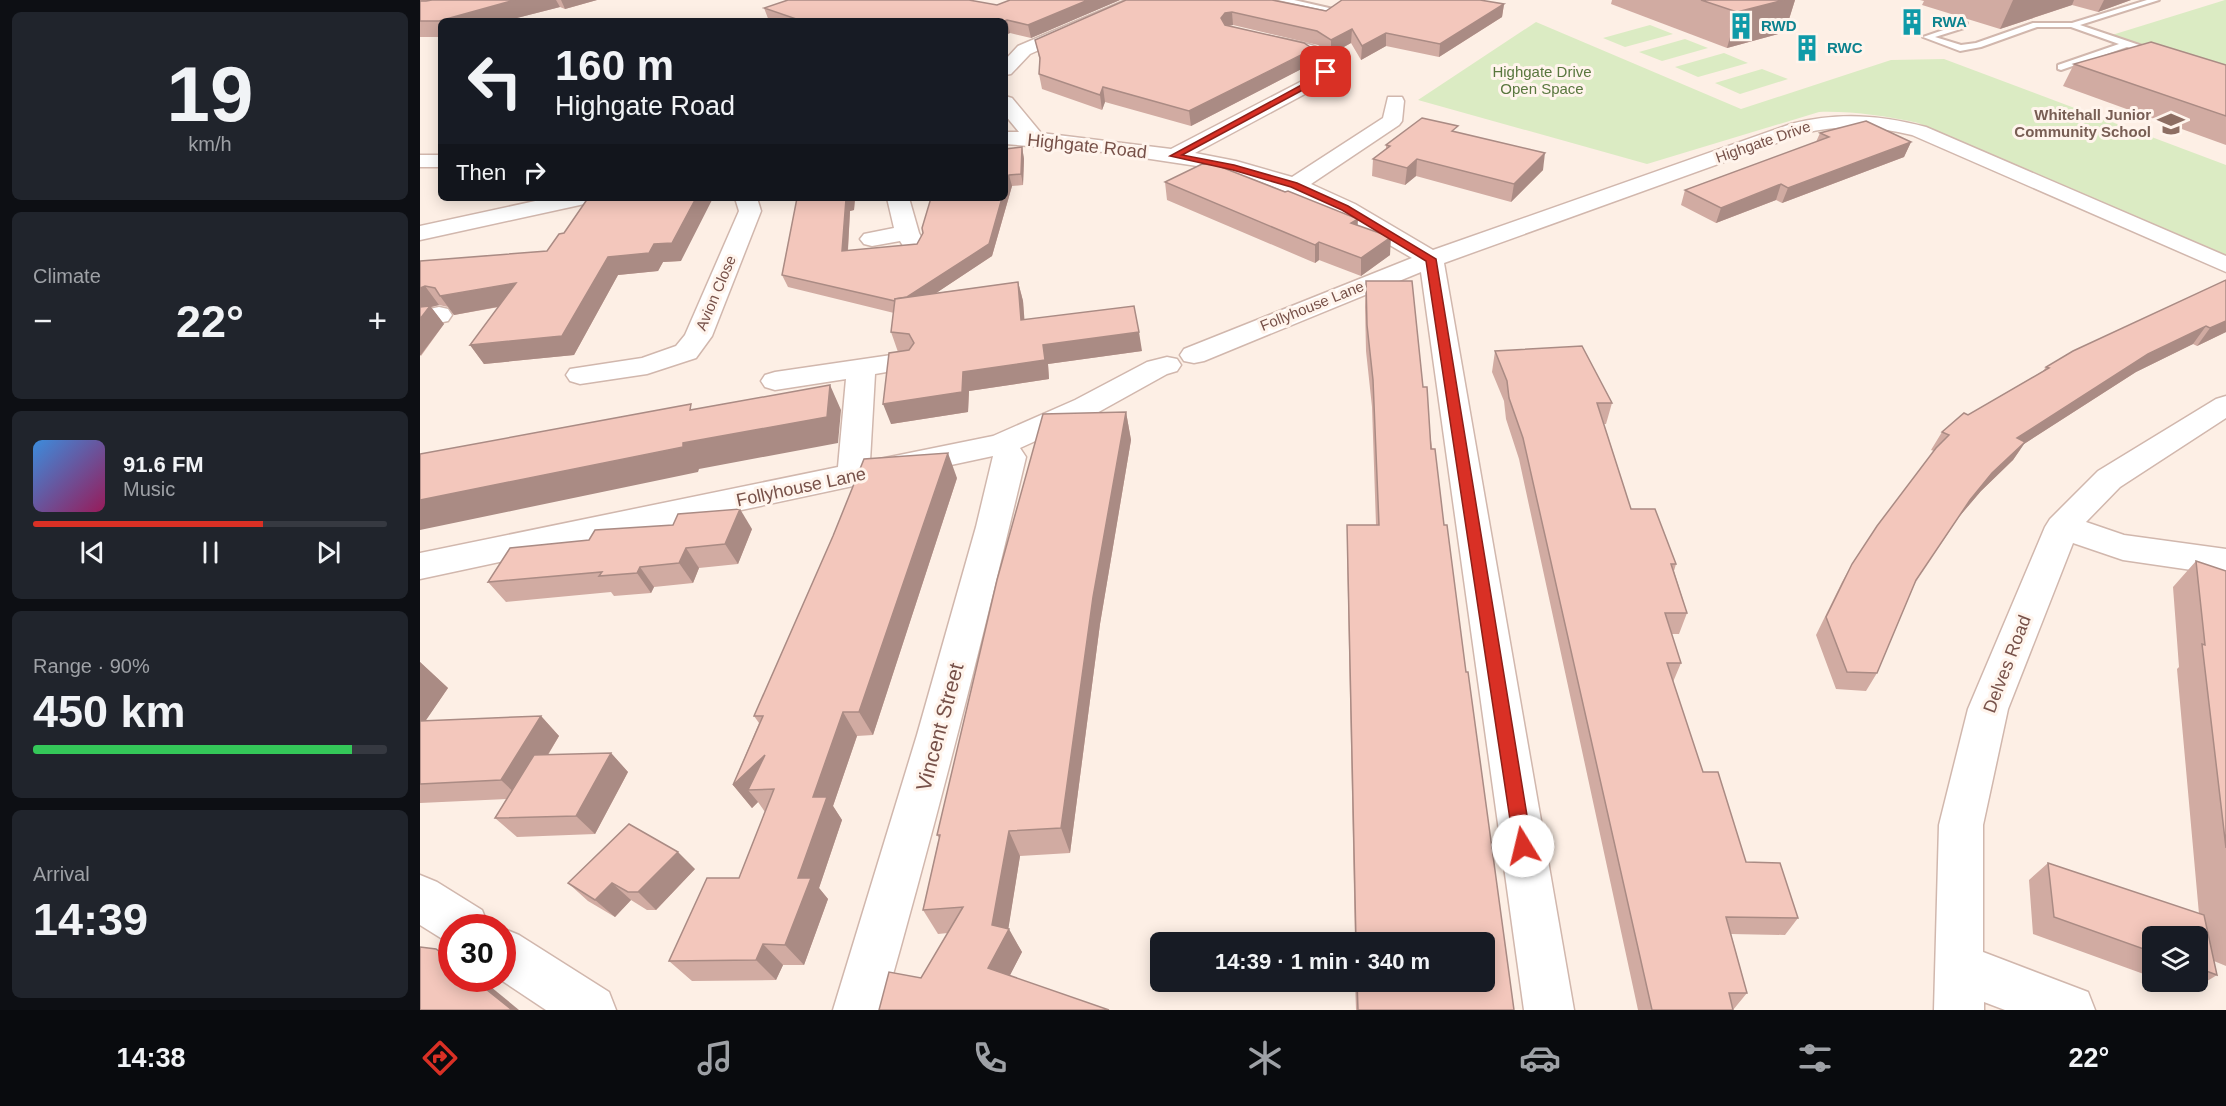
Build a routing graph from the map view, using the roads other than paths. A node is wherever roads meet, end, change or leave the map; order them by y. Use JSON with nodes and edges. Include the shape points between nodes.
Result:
{"nodes":[{"id":1,"x":1139,"y":0,"type":"edge"},
{"id":2,"x":1282,"y":0,"type":"edge"},
{"id":3,"x":2155,"y":0,"type":"edge"},
{"id":4,"x":1338,"y":11,"type":"edge"},
{"id":5,"x":1964,"y":25,"type":"dead end"},
{"id":6,"x":2072,"y":25,"type":"junction"},
{"id":7,"x":1255,"y":38,"type":"edge"},
{"id":8,"x":2126,"y":44,"type":"junction"},
{"id":9,"x":1008,"y":49,"type":"edge"},
{"id":10,"x":1024,"y":51,"type":"junction"},
{"id":11,"x":2159,"y":55,"type":"edge"},
{"id":12,"x":1008,"y":67,"type":"edge"},
{"id":13,"x":2061,"y":67,"type":"dead end"},
{"id":14,"x":1395,"y":101,"type":"dead end"},
{"id":15,"x":1008,"y":106,"type":"edge"},
{"id":16,"x":1008,"y":138,"type":"edge"},
{"id":17,"x":1034,"y":138,"type":"junction"},
{"id":18,"x":1174,"y":156,"type":"junction"},
{"id":19,"x":420,"y":161,"type":"edge"},
{"id":20,"x":438,"y":161,"type":"edge"},
{"id":21,"x":1294,"y":185,"type":"junction"},
{"id":22,"x":566,"y":201,"type":"edge"},
{"id":23,"x":747,"y":201,"type":"edge"},
{"id":24,"x":899,"y":201,"type":"edge"},
{"id":25,"x":420,"y":233,"type":"edge"},
{"id":26,"x":872,"y":239,"type":"dead end"},
{"id":27,"x":1431,"y":259,"type":"junction"},
{"id":28,"x":2226,"y":265,"type":"edge"},
{"id":29,"x":905,"y":362,"type":"edge"},
{"id":30,"x":861,"y":368,"type":"junction"},
{"id":31,"x":580,"y":375,"type":"dead end"},
{"id":32,"x":775,"y":381,"type":"dead end"},
{"id":33,"x":2226,"y":405,"type":"edge"},
{"id":34,"x":1001,"y":444,"type":"junction"},
{"id":35,"x":853,"y":476,"type":"junction"},
{"id":36,"x":2062,"y":527,"type":"junction"},
{"id":37,"x":2226,"y":562,"type":"edge"},
{"id":38,"x":420,"y":566,"type":"edge"},
{"id":39,"x":420,"y":898,"type":"edge"},
{"id":40,"x":445,"y":914,"type":"edge"},
{"id":41,"x":516,"y":961,"type":"edge"},
{"id":42,"x":1959,"y":989,"type":"edge"},
{"id":43,"x":591,"y":1010,"type":"edge"},
{"id":44,"x":858,"y":1010,"type":"edge"},
{"id":45,"x":1549,"y":1010,"type":"edge"},
{"id":46,"x":2070,"y":1010,"type":"edge"}],
"edges":[{"from":1,"to":10,"type":"street"},
{"from":2,"to":4,"type":"lane"},
{"from":3,"to":6,"type":"lane"},
{"from":5,"to":6,"type":"lane","via":[[1927,37],[1960,48],[2036,25]]},
{"from":6,"to":8,"type":"lane"},
{"from":7,"to":18,"type":"street","via":[[1311,51],[1330,62],[1326,72],[1310,84]]},
{"from":8,"to":11,"type":"lane"},
{"from":8,"to":13,"type":"lane"},
{"from":9,"to":10,"type":"street"},
{"from":10,"to":12,"type":"street"},
{"from":14,"to":21,"type":"street","via":[[1392,121]]},
{"from":15,"to":17,"type":"street"},
{"from":16,"to":17,"type":"street","name":"Highgate Road"},
{"from":17,"to":18,"type":"street","name":"Highgate Road"},
{"from":18,"to":21,"type":"street","name":"Highgate Road"},
{"from":19,"to":20,"type":"street"},
{"from":21,"to":27,"type":"street","name":"Highgate Road","via":[[1345,208]]},
{"from":22,"to":25,"type":"street"},
{"from":23,"to":31,"type":"street","name":"Avion Close","via":[[750,211],[698,336],[686,352],[647,366]]},
{"from":24,"to":26,"type":"street","via":[[910,238]]},
{"from":27,"to":28,"type":"street","name":"Highgate Drive","via":[[1798,128],[1825,121],[1854,120],[1892,123],[1919,131]]},
{"from":27,"to":34,"type":"street","name":"Follyhouse Lane","via":[[1157,368],[1084,407]]},
{"from":27,"to":45,"type":"street"},
{"from":29,"to":30,"type":"street"},
{"from":30,"to":32,"type":"street"},
{"from":30,"to":35,"type":"street"},
{"from":33,"to":36,"type":"street","name":"Delves Road","via":[[2109,479]]},
{"from":34,"to":35,"type":"street","name":"Follyhouse Lane"},
{"from":34,"to":44,"type":"street","name":"Vincent Street","via":[[1010,457],[977,590]]},
{"from":35,"to":38,"type":"street","name":"Follyhouse Lane"},
{"from":36,"to":37,"type":"street","via":[[2123,548]]},
{"from":36,"to":42,"type":"street","name":"Delves Road","via":[[1988,709],[1961,825]]},
{"from":39,"to":40,"type":"street"},
{"from":41,"to":43,"type":"street"},
{"from":42,"to":46,"type":"street"}]}
